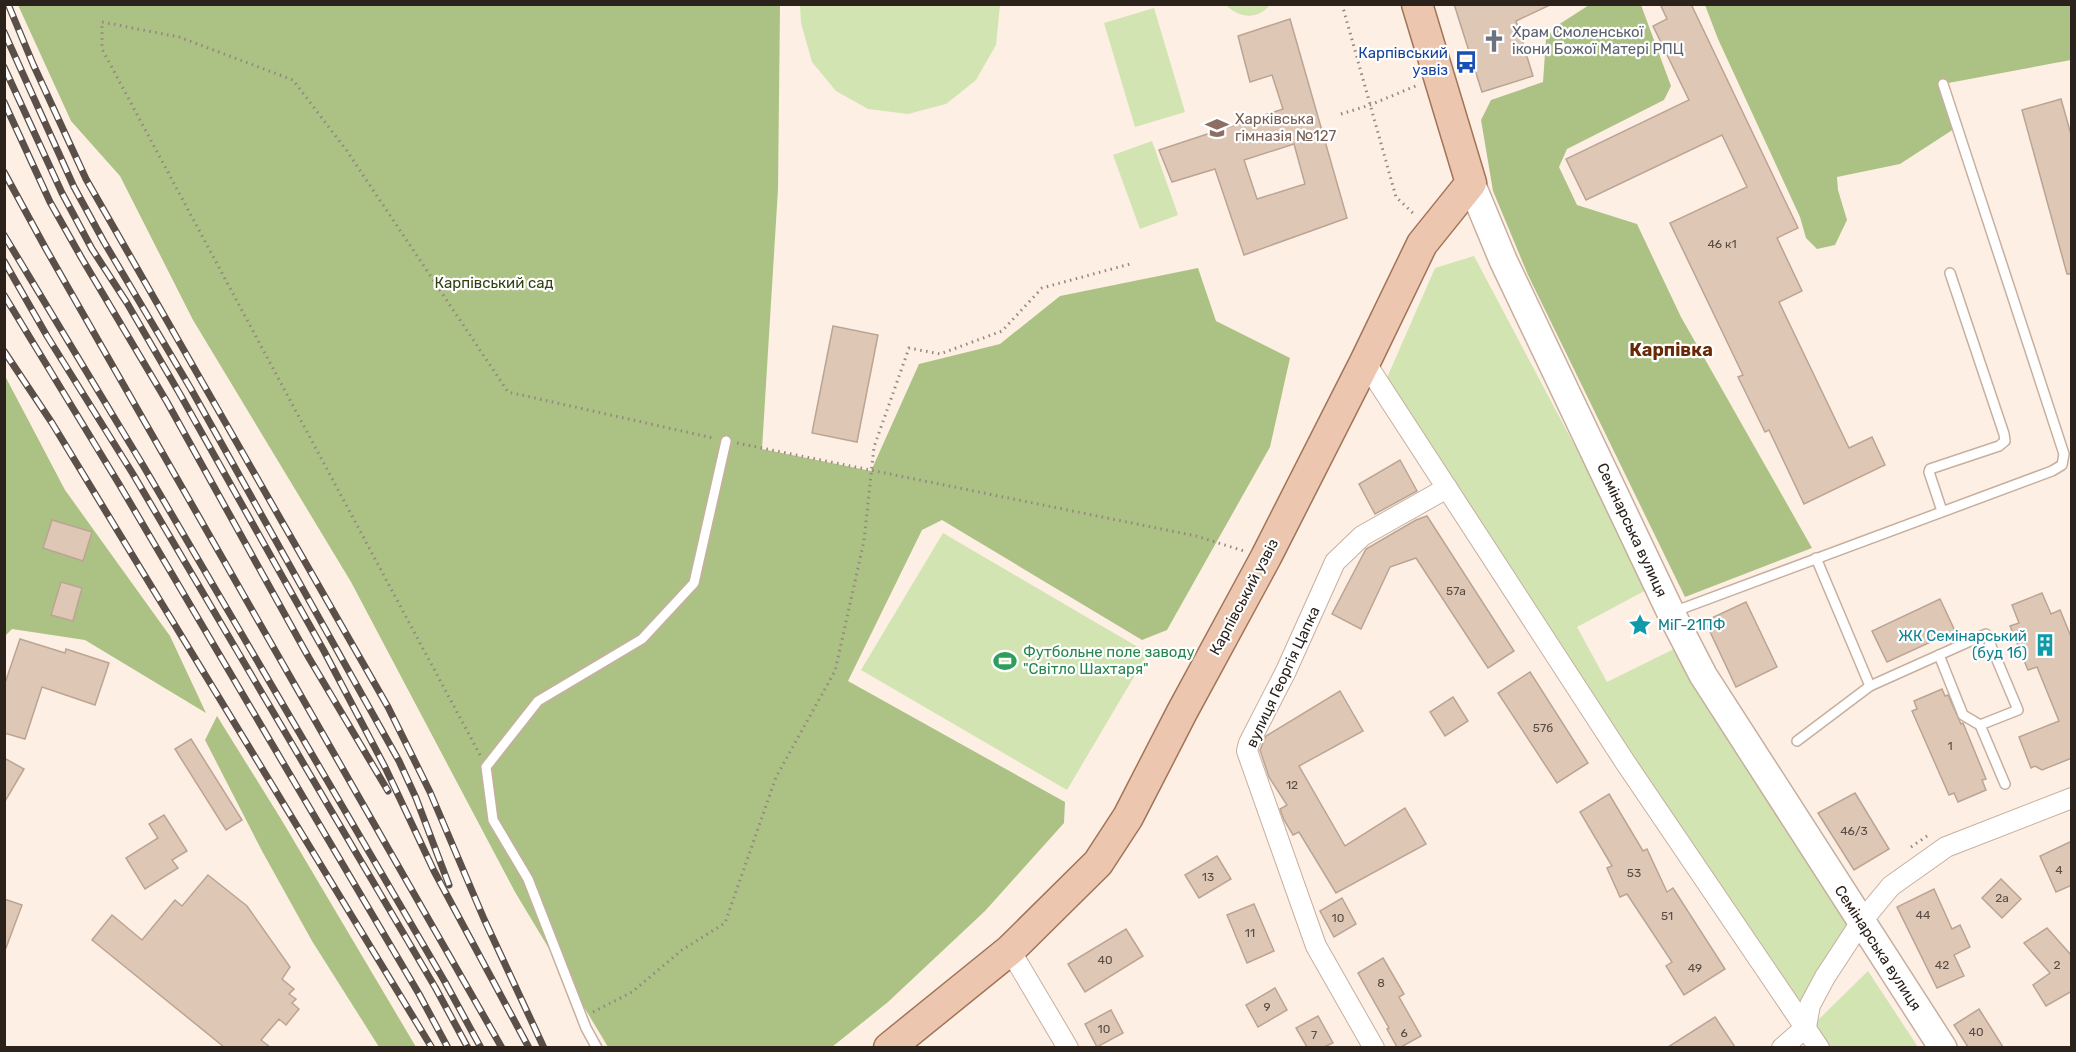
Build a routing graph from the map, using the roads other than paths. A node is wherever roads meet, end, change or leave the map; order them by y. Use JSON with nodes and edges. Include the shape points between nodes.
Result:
{"nodes":[{"id":1,"x":1417,"y":4,"type":"edge"},
{"id":2,"x":1943,"y":84,"type":"dead end"},
{"id":3,"x":1471,"y":183,"type":"junction"},
{"id":4,"x":1950,"y":273,"type":"dead end"},
{"id":5,"x":1365,"y":362,"type":"junction"},
{"id":6,"x":726,"y":441,"type":"road end"},
{"id":7,"x":1447,"y":488,"type":"junction"},
{"id":8,"x":1942,"y":511,"type":"junction"},
{"id":9,"x":1816,"y":558,"type":"junction"},
{"id":10,"x":1671,"y":613,"type":"junction"},
{"id":11,"x":1939,"y":655,"type":"junction"},
{"id":12,"x":1870,"y":686,"type":"junction"},
{"id":13,"x":1980,"y":725,"type":"junction"},
{"id":14,"x":1797,"y":741,"type":"dead end"},
{"id":15,"x":2005,"y":784,"type":"dead end"},
{"id":16,"x":2072,"y":798,"type":"edge"},
{"id":17,"x":1862,"y":922,"type":"junction"},
{"id":18,"x":1010,"y":950,"type":"junction"},
{"id":19,"x":1806,"y":1027,"type":"junction"},
{"id":20,"x":597,"y":1047,"type":"edge"},
{"id":21,"x":889,"y":1047,"type":"edge"},
{"id":22,"x":1068,"y":1047,"type":"edge"},
{"id":23,"x":1374,"y":1047,"type":"edge"},
{"id":24,"x":1782,"y":1047,"type":"edge"},
{"id":25,"x":1819,"y":1047,"type":"edge"},
{"id":26,"x":1943,"y":1047,"type":"edge"}],
"edges":[{"from":1,"to":3,"type":"main road","name":"Семінарська вулиця"},
{"from":2,"to":8,"type":"lane","via":[[2064,454],[2062,465],[2052,471]]},
{"from":3,"to":5,"type":"main road","name":"Карпівський узвіз","via":[[1422,244]]},
{"from":3,"to":10,"type":"main road","name":"Семінарська вулиця","via":[[1503,261]]},
{"from":4,"to":8,"type":"lane","via":[[2005,441],[1930,469]]},
{"from":5,"to":7,"type":"street"},
{"from":5,"to":18,"type":"main road","name":"Карпівський узвіз","via":[[1128,817],[1098,863]]},
{"from":6,"to":20,"type":"lane","via":[[694,583],[642,639],[538,701],[486,767],[493,820],[528,879]]},
{"from":7,"to":19,"type":"street","via":[[1625,762]]},
{"from":7,"to":23,"type":"street","name":"вулиця Георгія Цапка","via":[[1362,536],[1335,562],[1247,751],[1316,946]]},
{"from":8,"to":9,"type":"lane"},
{"from":9,"to":10,"type":"lane"},
{"from":9,"to":12,"type":"lane"},
{"from":10,"to":17,"type":"main road","name":"Семінарська вулиця","via":[[1703,675]]},
{"from":11,"to":12,"type":"lane"},
{"from":11,"to":13,"type":"lane","via":[[1964,715]]},
{"from":11,"to":13,"type":"lane","via":[[1986,634],[2018,710]]},
{"from":12,"to":14,"type":"lane"},
{"from":13,"to":15,"type":"lane"},
{"from":16,"to":17,"type":"street","via":[[1947,847],[1891,886]]},
{"from":17,"to":19,"type":"street","via":[[1810,1005]]},
{"from":17,"to":26,"type":"main road","name":"Семінарська вулиця"},
{"from":18,"to":21,"type":"main road","name":"Карпівський узвіз"},
{"from":18,"to":22,"type":"street"},
{"from":19,"to":24,"type":"street"},
{"from":19,"to":25,"type":"street"}]}
